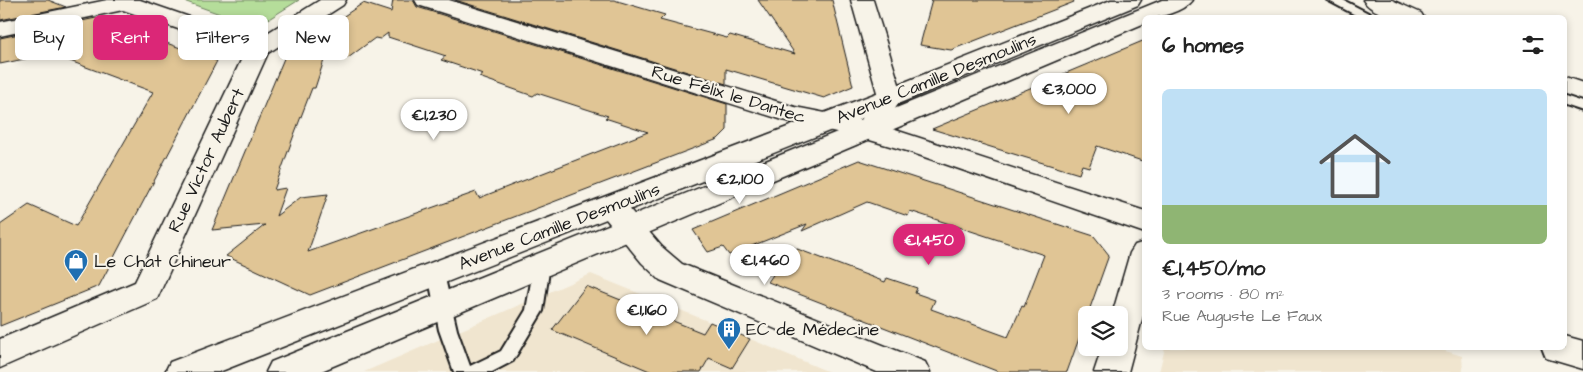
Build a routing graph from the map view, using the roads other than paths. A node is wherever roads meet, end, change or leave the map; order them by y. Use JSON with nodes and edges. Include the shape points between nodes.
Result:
{"nodes":[{"id":1,"x":335,"y":0,"type":"edge"},
{"id":2,"x":426,"y":0,"type":"edge"},
{"id":3,"x":862,"y":0,"type":"edge"},
{"id":4,"x":1182,"y":0,"type":"edge"},
{"id":5,"x":1333,"y":0,"type":"edge"},
{"id":6,"x":1374,"y":0,"type":"edge"},
{"id":7,"x":126,"y":2,"type":"edge"},
{"id":8,"x":1143,"y":11,"type":"edge"},
{"id":9,"x":1366,"y":15,"type":"edge"},
{"id":10,"x":1406,"y":15,"type":"edge"},
{"id":11,"x":178,"y":21,"type":"edge"},
{"id":12,"x":0,"y":28,"type":"edge"},
{"id":13,"x":268,"y":43,"type":"edge"},
{"id":14,"x":253,"y":60,"type":"edge"},
{"id":15,"x":1567,"y":86,"type":"edge"},
{"id":16,"x":1583,"y":92,"type":"edge"},
{"id":17,"x":891,"y":97,"type":"junction"},
{"id":18,"x":1567,"y":101,"type":"edge"},
{"id":19,"x":1583,"y":107,"type":"edge"},
{"id":20,"x":826,"y":122,"type":"junction"},
{"id":21,"x":867,"y":130,"type":"junction"},
{"id":22,"x":620,"y":217,"type":"junction"},
{"id":23,"x":1142,"y":221,"type":"edge"},
{"id":24,"x":1142,"y":263,"type":"edge"},
{"id":25,"x":542,"y":265,"type":"junction"},
{"id":26,"x":436,"y":274,"type":"junction"},
{"id":27,"x":441,"y":306,"type":"junction"},
{"id":28,"x":1128,"y":312,"type":"edge"},
{"id":29,"x":1565,"y":350,"type":"edge"},
{"id":30,"x":0,"y":354,"type":"edge"},
{"id":31,"x":1583,"y":355,"type":"edge"},
{"id":32,"x":1115,"y":356,"type":"edge"},
{"id":33,"x":182,"y":372,"type":"edge"},
{"id":34,"x":283,"y":372,"type":"edge"},
{"id":35,"x":463,"y":372,"type":"edge"},
{"id":36,"x":475,"y":372,"type":"edge"},
{"id":37,"x":913,"y":372,"type":"edge"},
{"id":38,"x":1111,"y":372,"type":"edge"}],
"edges":[{"from":1,"to":13,"type":"street"},
{"from":2,"to":20,"type":"street","name":"Rue Félix le Dantec"},
{"from":3,"to":17,"type":"street"},
{"from":4,"to":8,"type":"street","name":"Avenue Camille Desmoulins"},
{"from":5,"to":9,"type":"lane"},
{"from":6,"to":10,"type":"street"},
{"from":7,"to":11,"type":"street"},
{"from":7,"to":12,"type":"street"},
{"from":8,"to":17,"type":"street","name":"Avenue Camille Desmoulins"},
{"from":8,"to":21,"type":"street","name":"Avenue Camille Desmoulins"},
{"from":14,"to":30,"type":"street","name":"Rue Victor Aubert","via":[[146,290]]},
{"from":15,"to":16,"type":"street"},
{"from":17,"to":20,"type":"street","name":"Avenue Camille Desmoulins"},
{"from":17,"to":21,"type":"street"},
{"from":18,"to":19,"type":"lane"},
{"from":20,"to":21,"type":"street","name":"Rue Félix le Dantec"},
{"from":20,"to":22,"type":"street","name":"Avenue Camille Desmoulins"},
{"from":21,"to":22,"type":"street","name":"Avenue Camille Desmoulins"},
{"from":21,"to":23,"type":"street","name":"Rue Félix le Dantec"},
{"from":22,"to":25,"type":"street","name":"Avenue Camille Desmoulins"},
{"from":22,"to":26,"type":"street","name":"Avenue Camille Desmoulins"},
{"from":22,"to":37,"type":"street","via":[[657,261],[671,272]]},
{"from":24,"to":28,"type":"street"},
{"from":25,"to":27,"type":"street","name":"Avenue Camille Desmoulins"},
{"from":25,"to":36,"type":"lane","via":[[534,311],[507,356]]},
{"from":26,"to":27,"type":"lane"},
{"from":26,"to":33,"type":"street","name":"Avenue Camille Desmoulins"},
{"from":27,"to":34,"type":"street","name":"Avenue Camille Desmoulins"},
{"from":27,"to":35,"type":"lane"},
{"from":29,"to":31,"type":"street"},
{"from":32,"to":38,"type":"street"}]}
